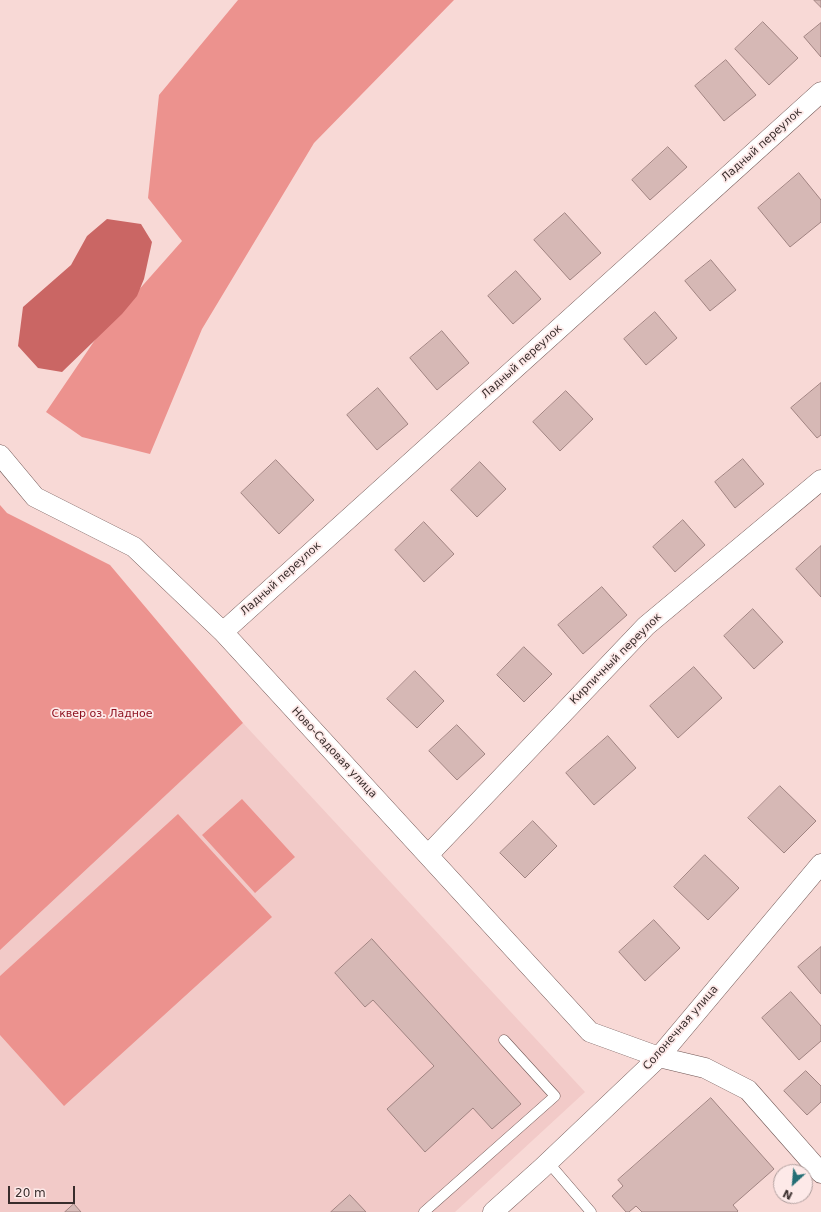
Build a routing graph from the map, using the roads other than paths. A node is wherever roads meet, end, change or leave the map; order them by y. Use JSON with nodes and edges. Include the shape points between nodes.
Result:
{"nodes":[{"id":1,"x":821,"y":92,"type":"edge"},
{"id":2,"x":0,"y":455,"type":"edge"},
{"id":3,"x":821,"y":480,"type":"edge"},
{"id":4,"x":223,"y":632,"type":"junction"},
{"id":5,"x":428,"y":855,"type":"junction"},
{"id":6,"x":821,"y":864,"type":"edge"},
{"id":7,"x":504,"y":1040,"type":"dead end"},
{"id":8,"x":659,"y":1057,"type":"junction"},
{"id":9,"x":548,"y":1162,"type":"junction"},
{"id":10,"x":821,"y":1173,"type":"edge"},
{"id":11,"x":424,"y":1212,"type":"edge"},
{"id":12,"x":493,"y":1212,"type":"edge"},
{"id":13,"x":591,"y":1212,"type":"edge"}],
"edges":[{"from":1,"to":4,"type":"street","name":"Ладный переулок"},
{"from":2,"to":4,"type":"street","name":"Ново-Садовая улица","via":[[35,498],[134,547]]},
{"from":3,"to":5,"type":"street","name":"Кирпичный переулок","via":[[646,626]]},
{"from":4,"to":5,"type":"street","name":"Ново-Садовая улица"},
{"from":5,"to":8,"type":"street","name":"Ново-Садовая улица","via":[[590,1032]]},
{"from":6,"to":8,"type":"street","name":"Солонечная улица"},
{"from":7,"to":11,"type":"lane","via":[[555,1096]]},
{"from":8,"to":9,"type":"street","name":"Солонечная улица"},
{"from":8,"to":10,"type":"street","name":"Ново-Садовая улица","via":[[705,1068],[748,1090]]},
{"from":9,"to":12,"type":"street","name":"Солонечная улица"},
{"from":9,"to":13,"type":"lane"}]}
